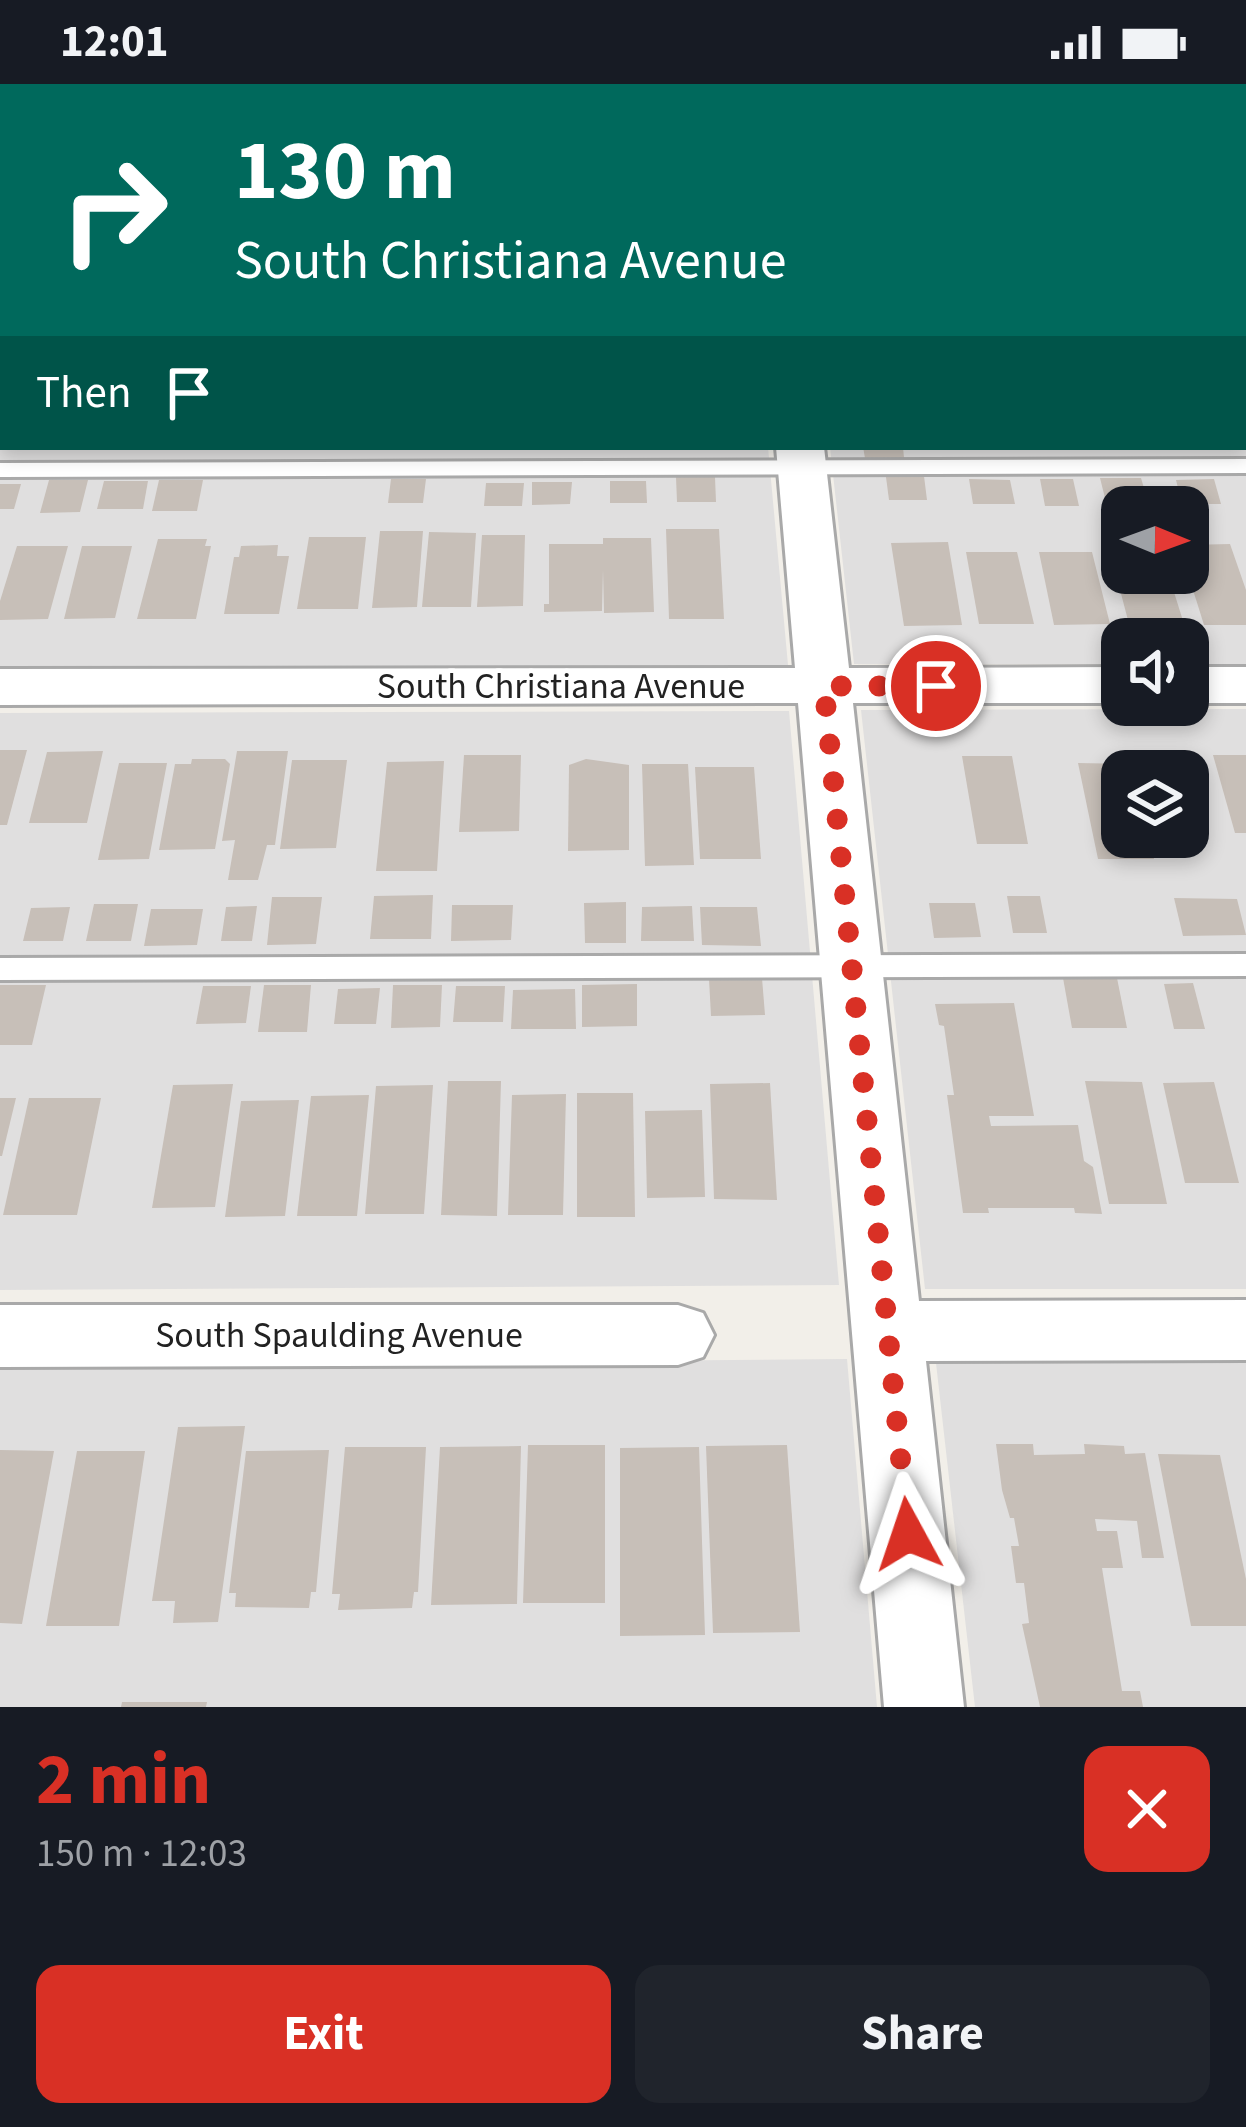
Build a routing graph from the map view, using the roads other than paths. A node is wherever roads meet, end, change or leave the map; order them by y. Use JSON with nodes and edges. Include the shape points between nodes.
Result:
{"nodes":[{"id":1,"x":801,"y":458,"type":"edge"},
{"id":2,"x":1246,"y":466,"type":"edge"},
{"id":3,"x":0,"y":470,"type":"edge"},
{"id":4,"x":1101,"y":685,"type":"edge"},
{"id":5,"x":1209,"y":685,"type":"edge"},
{"id":6,"x":1246,"y":685,"type":"edge"},
{"id":7,"x":824,"y":686,"type":"junction"},
{"id":8,"x":0,"y":687,"type":"edge"},
{"id":9,"x":1246,"y":965,"type":"edge"},
{"id":10,"x":0,"y":969,"type":"edge"},
{"id":11,"x":852,"y":969,"type":"junction"},
{"id":12,"x":1246,"y":1330,"type":"edge"},
{"id":13,"x":888,"y":1331,"type":"junction"},
{"id":14,"x":677,"y":1335,"type":"dead end"},
{"id":15,"x":0,"y":1336,"type":"edge"},
{"id":16,"x":924,"y":1707,"type":"edge"}],
"edges":[{"from":1,"to":2,"type":"lane"},
{"from":1,"to":3,"type":"lane"},
{"from":1,"to":7,"type":"street"},
{"from":4,"to":7,"type":"street","name":"South Christiana Avenue"},
{"from":5,"to":6,"type":"street"},
{"from":7,"to":8,"type":"street","name":"South Christiana Avenue"},
{"from":7,"to":11,"type":"street"},
{"from":9,"to":11,"type":"lane"},
{"from":10,"to":11,"type":"lane"},
{"from":11,"to":13,"type":"street"},
{"from":12,"to":13,"type":"street"},
{"from":13,"to":16,"type":"street"},
{"from":14,"to":15,"type":"street","name":"South Spaulding Avenue"}]}
